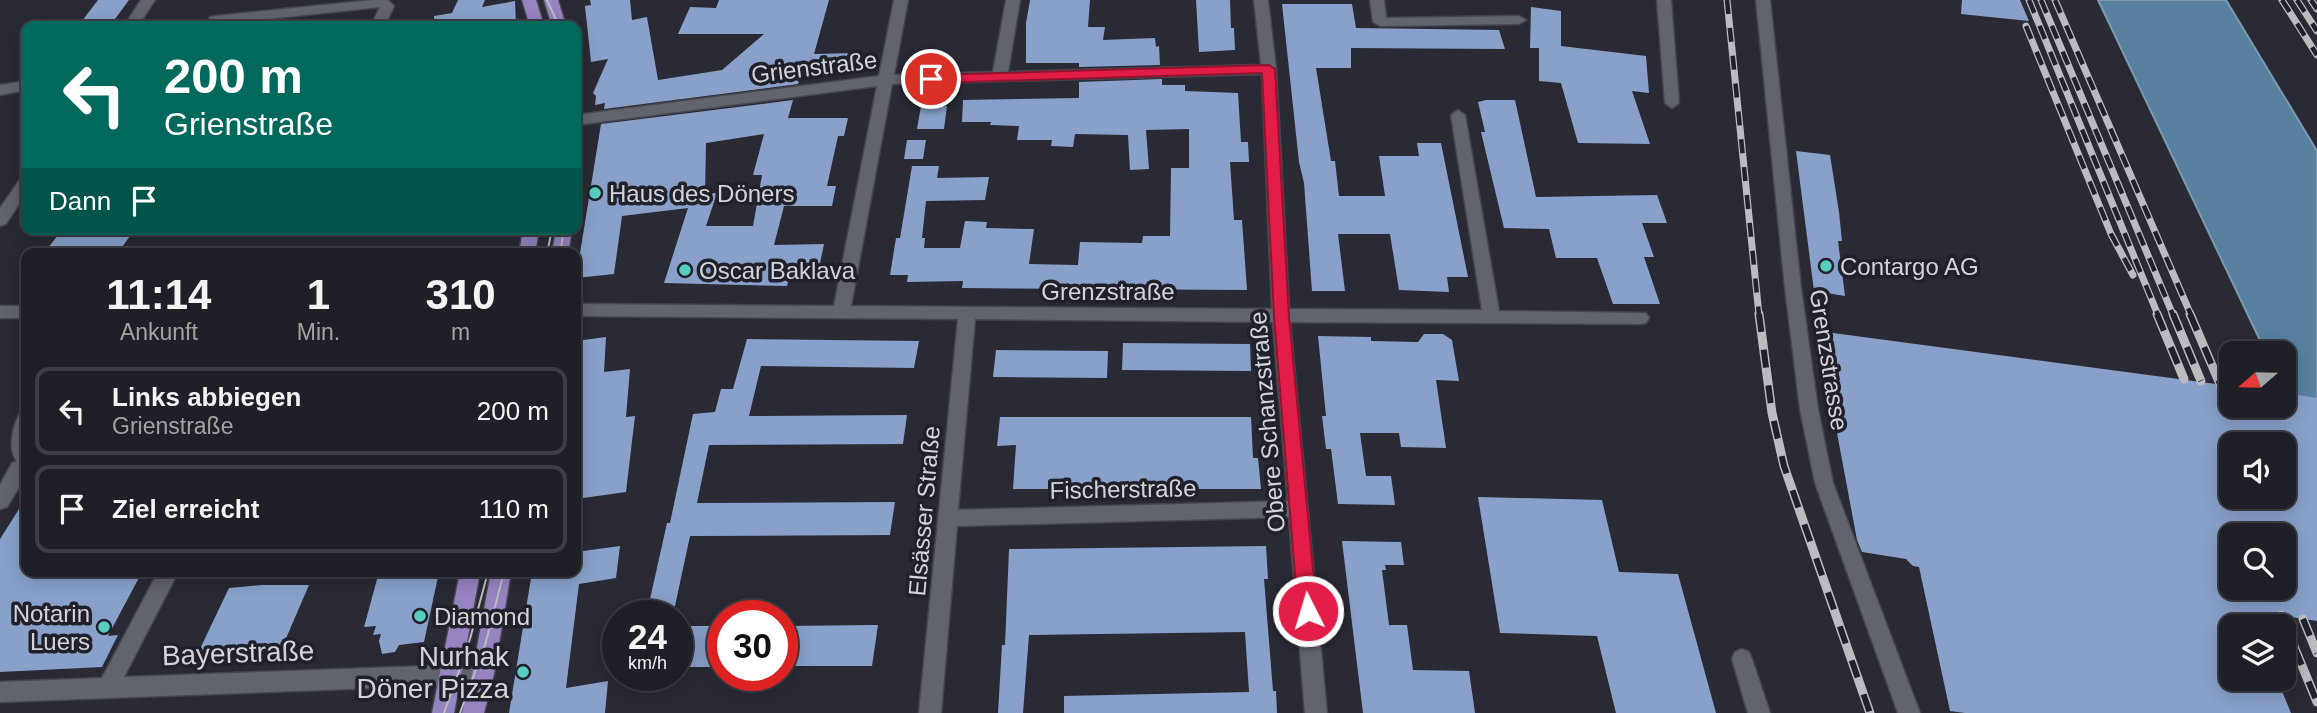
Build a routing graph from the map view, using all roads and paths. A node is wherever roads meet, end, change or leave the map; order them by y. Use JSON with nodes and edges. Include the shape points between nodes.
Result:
{"nodes":[{"id":1,"x":148,"y":0,"type":"edge"},
{"id":2,"x":529,"y":0,"type":"edge"},
{"id":3,"x":551,"y":0,"type":"edge"},
{"id":4,"x":901,"y":0,"type":"edge"},
{"id":5,"x":1013,"y":0,"type":"edge"},
{"id":6,"x":1261,"y":0,"type":"edge"},
{"id":7,"x":1377,"y":0,"type":"edge"},
{"id":8,"x":1664,"y":0,"type":"edge"},
{"id":9,"x":1763,"y":0,"type":"edge"},
{"id":10,"x":1519,"y":20,"type":"dead end"},
{"id":11,"x":134,"y":21,"type":"edge"},
{"id":12,"x":214,"y":21,"type":"edge"},
{"id":13,"x":380,"y":21,"type":"edge"},
{"id":14,"x":535,"y":21,"type":"edge"},
{"id":15,"x":557,"y":21,"type":"edge"},
{"id":16,"x":1269,"y":69,"type":"junction"},
{"id":17,"x":1000,"y":76,"type":"junction"},
{"id":18,"x":885,"y":80,"type":"junction"},
{"id":19,"x":21,"y":87,"type":"edge"},
{"id":20,"x":0,"y":90,"type":"edge"},
{"id":21,"x":1672,"y":103,"type":"dead end"},
{"id":22,"x":1458,"y":115,"type":"dead end"},
{"id":23,"x":581,"y":119,"type":"edge"},
{"id":24,"x":21,"y":189,"type":"edge"},
{"id":25,"x":0,"y":220,"type":"edge"},
{"id":26,"x":581,"y":310,"type":"edge"},
{"id":27,"x":0,"y":312,"type":"edge"},
{"id":28,"x":21,"y":312,"type":"edge"},
{"id":29,"x":841,"y":312,"type":"junction"},
{"id":30,"x":967,"y":314,"type":"junction"},
{"id":31,"x":1281,"y":317,"type":"junction"},
{"id":32,"x":1492,"y":318,"type":"junction"},
{"id":33,"x":1640,"y":318,"type":"dead end"},
{"id":34,"x":21,"y":440,"type":"edge"},
{"id":35,"x":0,"y":501,"type":"edge"},
{"id":36,"x":1299,"y":509,"type":"junction"},
{"id":37,"x":948,"y":518,"type":"junction"},
{"id":38,"x":165,"y":577,"type":"edge"},
{"id":39,"x":469,"y":577,"type":"edge"},
{"id":40,"x":500,"y":577,"type":"edge"},
{"id":41,"x":1742,"y":659,"type":"dead end"},
{"id":42,"x":483,"y":674,"type":"junction"},
{"id":43,"x":449,"y":675,"type":"junction"},
{"id":44,"x":108,"y":688,"type":"junction"},
{"id":45,"x":1,"y":695,"type":"edge"},
{"id":46,"x":443,"y":713,"type":"edge"},
{"id":47,"x":473,"y":713,"type":"edge"},
{"id":48,"x":930,"y":713,"type":"edge"},
{"id":49,"x":1316,"y":713,"type":"edge"},
{"id":50,"x":1759,"y":713,"type":"edge"},
{"id":51,"x":1909,"y":713,"type":"edge"}],
"edges":[{"from":1,"to":11,"type":"street"},
{"from":2,"to":14,"type":"main road"},
{"from":3,"to":15,"type":"main road"},
{"from":4,"to":18,"type":"street"},
{"from":5,"to":17,"type":"street"},
{"from":6,"to":16,"type":"street","name":"Obere Schanzstraße"},
{"from":7,"to":10,"type":"street","via":[[1380,22]]},
{"from":8,"to":21,"type":"street"},
{"from":9,"to":51,"type":"street","name":"Grenzstrasse","via":[[1793,288],[1824,483]]},
{"from":12,"to":13,"type":"street","via":[[383,3],[387,6]]},
{"from":16,"to":17,"type":"street","name":"Grienstraße"},
{"from":16,"to":31,"type":"street","name":"Obere Schanzstraße"},
{"from":17,"to":18,"type":"street","name":"Grienstraße"},
{"from":18,"to":23,"type":"street","name":"Grienstraße"},
{"from":18,"to":29,"type":"street"},
{"from":19,"to":20,"type":"street"},
{"from":22,"to":32,"type":"street"},
{"from":24,"to":25,"type":"street"},
{"from":26,"to":29,"type":"street","name":"Grenzstraße"},
{"from":27,"to":28,"type":"street"},
{"from":29,"to":30,"type":"street","name":"Grenzstraße"},
{"from":30,"to":31,"type":"street","name":"Grenzstraße"},
{"from":30,"to":37,"type":"street","name":"Elsässer Straße"},
{"from":31,"to":32,"type":"street","name":"Grenzstraße"},
{"from":31,"to":36,"type":"street","name":"Obere Schanzstraße"},
{"from":32,"to":33,"type":"street","name":"Grenzstraße"},
{"from":34,"to":35,"type":"street","via":[[19,466]]},
{"from":36,"to":37,"type":"street","name":"Fischerstraße"},
{"from":36,"to":49,"type":"street","name":"Obere Schanzstraße"},
{"from":37,"to":48,"type":"street","name":"Elsässer Straße"},
{"from":38,"to":44,"type":"street"},
{"from":39,"to":43,"type":"main road"},
{"from":40,"to":42,"type":"main road"},
{"from":41,"to":50,"type":"street"},
{"from":42,"to":43,"type":"street","name":"Bayerstraße"},
{"from":42,"to":47,"type":"main road"},
{"from":43,"to":44,"type":"street","name":"Bayerstraße"},
{"from":43,"to":46,"type":"main road"},
{"from":44,"to":45,"type":"street","name":"Bayerstraße"}]}
